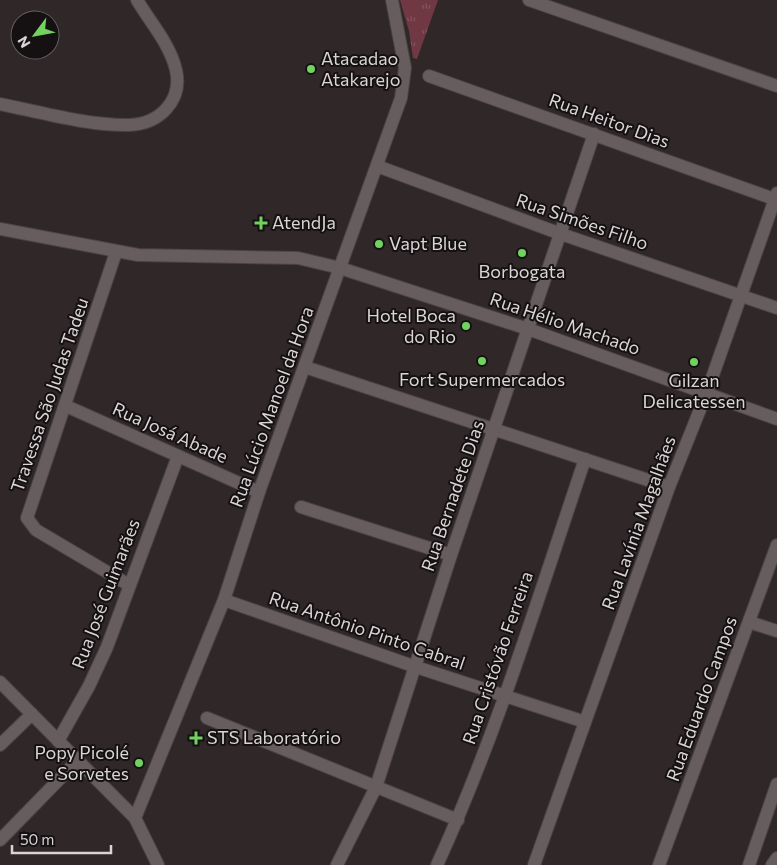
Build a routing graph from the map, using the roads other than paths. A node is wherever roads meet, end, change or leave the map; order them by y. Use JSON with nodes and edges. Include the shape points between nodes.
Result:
{"nodes":[{"id":1,"x":137,"y":0,"type":"edge"},
{"id":2,"x":392,"y":0,"type":"edge"},
{"id":3,"x":530,"y":0,"type":"edge"},
{"id":4,"x":429,"y":76,"type":"dead end"},
{"id":5,"x":777,"y":86,"type":"edge"},
{"id":6,"x":0,"y":104,"type":"edge"},
{"id":7,"x":594,"y":134,"type":"junction"},
{"id":8,"x":377,"y":166,"type":"junction"},
{"id":9,"x":776,"y":198,"type":"edge"},
{"id":10,"x":0,"y":229,"type":"edge"},
{"id":11,"x":561,"y":234,"type":"junction"},
{"id":12,"x":116,"y":252,"type":"junction"},
{"id":13,"x":340,"y":268,"type":"junction"},
{"id":14,"x":741,"y":296,"type":"junction"},
{"id":15,"x":777,"y":308,"type":"edge"},
{"id":16,"x":528,"y":329,"type":"junction"},
{"id":17,"x":305,"y":367,"type":"junction"},
{"id":18,"x":707,"y":392,"type":"junction"},
{"id":19,"x":66,"y":406,"type":"junction"},
{"id":20,"x":777,"y":419,"type":"edge"},
{"id":21,"x":495,"y":428,"type":"junction"},
{"id":22,"x":178,"y":456,"type":"junction"},
{"id":23,"x":585,"y":459,"type":"junction"},
{"id":24,"x":669,"y":487,"type":"junction"},
{"id":25,"x":259,"y":492,"type":"junction"},
{"id":26,"x":301,"y":507,"type":"dead end"},
{"id":27,"x":777,"y":545,"type":"edge"},
{"id":28,"x":452,"y":555,"type":"junction"},
{"id":29,"x":129,"y":585,"type":"junction"},
{"id":30,"x":224,"y":600,"type":"junction"},
{"id":31,"x":749,"y":622,"type":"junction"},
{"id":32,"x":777,"y":631,"type":"edge"},
{"id":33,"x":416,"y":667,"type":"junction"},
{"id":34,"x":0,"y":682,"type":"edge"},
{"id":35,"x":505,"y":696,"type":"junction"},
{"id":36,"x":32,"y":714,"type":"junction"},
{"id":37,"x":207,"y":718,"type":"dead end"},
{"id":38,"x":585,"y":722,"type":"junction"},
{"id":39,"x":58,"y":741,"type":"junction"},
{"id":40,"x":0,"y":746,"type":"edge"},
{"id":41,"x":78,"y":760,"type":"junction"},
{"id":42,"x":777,"y":784,"type":"edge"},
{"id":43,"x":376,"y":787,"type":"junction"},
{"id":44,"x":135,"y":818,"type":"junction"},
{"id":45,"x":458,"y":820,"type":"junction"},
{"id":46,"x":0,"y":840,"type":"edge"},
{"id":47,"x":777,"y":858,"type":"edge"},
{"id":48,"x":158,"y":865,"type":"edge"},
{"id":49,"x":337,"y":865,"type":"edge"},
{"id":50,"x":437,"y":865,"type":"edge"},
{"id":51,"x":534,"y":865,"type":"edge"},
{"id":52,"x":659,"y":865,"type":"edge"},
{"id":53,"x":749,"y":865,"type":"edge"},
{"id":54,"x":772,"y":865,"type":"edge"}],
"edges":[{"from":1,"to":6,"type":"street","via":[[167,47],[176,69],[178,87],[172,103],[162,114],[148,122],[110,124]]},
{"from":2,"to":8,"type":"street","name":"Rua Lúcio Manoel da Hora","via":[[404,51],[404,82]]},
{"from":3,"to":5,"type":"street"},
{"from":4,"to":7,"type":"street","name":"Rua Heitor Dias"},
{"from":7,"to":9,"type":"street","name":"Rua Heitor Dias"},
{"from":7,"to":11,"type":"street","name":"Rua Bernadete Dias"},
{"from":8,"to":11,"type":"street","name":"Rua Simões Filho"},
{"from":8,"to":13,"type":"street","name":"Rua Lúcio Manoel da Hora"},
{"from":9,"to":14,"type":"street","name":"Rua Lavínia Magalhães"},
{"from":10,"to":12,"type":"street","name":"Rua Hélio Machado"},
{"from":11,"to":14,"type":"street","name":"Rua Simões Filho"},
{"from":11,"to":16,"type":"street","name":"Rua Bernadete Dias"},
{"from":12,"to":13,"type":"street","name":"Rua Hélio Machado","via":[[298,258]]},
{"from":12,"to":19,"type":"street","name":"Travessa São Judas Tadeu"},
{"from":13,"to":16,"type":"street","name":"Rua Hélio Machado"},
{"from":13,"to":17,"type":"street","name":"Rua Lúcio Manoel da Hora"},
{"from":14,"to":15,"type":"street","name":"Rua Simões Filho"},
{"from":14,"to":18,"type":"street","name":"Rua Lavínia Magalhães"},
{"from":16,"to":18,"type":"street","name":"Rua Hélio Machado"},
{"from":16,"to":21,"type":"street","name":"Rua Bernadete Dias"},
{"from":17,"to":21,"type":"street"},
{"from":17,"to":25,"type":"street","name":"Rua Lúcio Manoel da Hora"},
{"from":18,"to":20,"type":"street","name":"Rua Hélio Machado"},
{"from":18,"to":24,"type":"street","name":"Rua Lavínia Magalhães"},
{"from":19,"to":22,"type":"street","name":"Rua Josá Abade"},
{"from":19,"to":29,"type":"street","name":"Travessa São Judas Tadeu","via":[[28,522],[36,530]]},
{"from":21,"to":23,"type":"street"},
{"from":21,"to":28,"type":"street","name":"Rua Bernadete Dias"},
{"from":22,"to":25,"type":"street","name":"Rua Josá Abade"},
{"from":22,"to":29,"type":"street","name":"Rua José Guimarães"},
{"from":23,"to":24,"type":"street"},
{"from":23,"to":35,"type":"street","name":"Rua Cristóvão Ferreira"},
{"from":24,"to":38,"type":"street","name":"Rua Lavínia Magalhães"},
{"from":25,"to":30,"type":"street","name":"Rua Lúcio Manoel da Hora"},
{"from":26,"to":28,"type":"street"},
{"from":27,"to":31,"type":"street","name":"Rua Eduardo Campos"},
{"from":28,"to":33,"type":"street","name":"Rua Bernadete Dias"},
{"from":29,"to":39,"type":"street","name":"Rua José Guimarães","via":[[103,654]]},
{"from":30,"to":33,"type":"street","name":"Rua Antônio Pinto Cabral"},
{"from":30,"to":44,"type":"street","name":"Rua Lúcio Manoel da Hora"},
{"from":31,"to":32,"type":"street"},
{"from":31,"to":52,"type":"street","name":"Rua Eduardo Campos"},
{"from":33,"to":35,"type":"street","name":"Rua Antônio Pinto Cabral"},
{"from":33,"to":43,"type":"street","name":"Rua Bernadete Dias"},
{"from":34,"to":36,"type":"street"},
{"from":35,"to":38,"type":"street","name":"Rua Antônio Pinto Cabral"},
{"from":35,"to":45,"type":"street","name":"Rua Cristóvão Ferreira"},
{"from":36,"to":39,"type":"street"},
{"from":36,"to":40,"type":"street"},
{"from":37,"to":43,"type":"street"},
{"from":38,"to":51,"type":"street","name":"Rua Lavínia Magalhães"},
{"from":39,"to":41,"type":"street"},
{"from":41,"to":44,"type":"street"},
{"from":41,"to":46,"type":"street"},
{"from":42,"to":53,"type":"street"},
{"from":43,"to":45,"type":"street"},
{"from":43,"to":49,"type":"street","name":"Rua Bernadete Dias"},
{"from":44,"to":48,"type":"street"},
{"from":45,"to":50,"type":"street","name":"Rua Cristóvão Ferreira"},
{"from":47,"to":54,"type":"street"}]}
